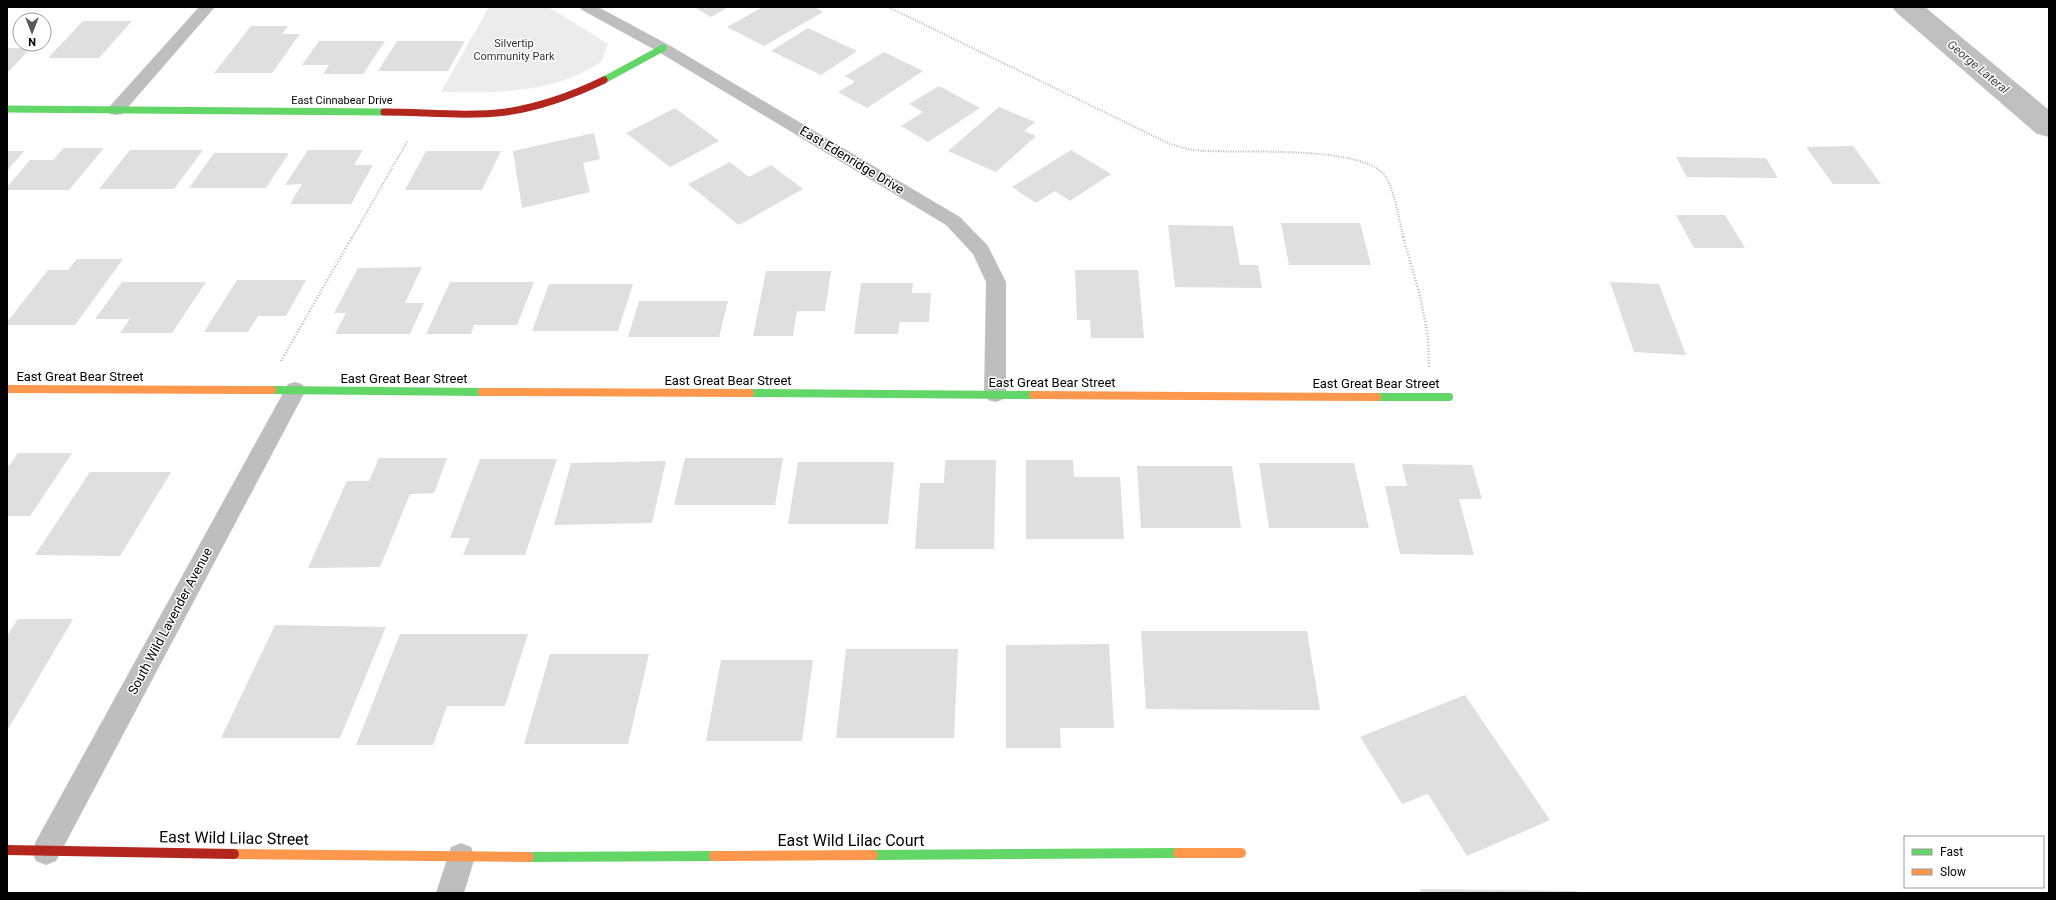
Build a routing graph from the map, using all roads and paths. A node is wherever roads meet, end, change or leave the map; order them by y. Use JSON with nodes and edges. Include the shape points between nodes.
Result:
{"nodes":[{"id":1,"x":207,"y":7,"type":"edge"},
{"id":2,"x":587,"y":7,"type":"edge"},
{"id":3,"x":888,"y":7,"type":"edge"},
{"id":4,"x":663,"y":48,"type":"junction"},
{"id":5,"x":7,"y":109,"type":"edge"},
{"id":6,"x":116,"y":110,"type":"junction"},
{"id":7,"x":409,"y":138,"type":"dead end"},
{"id":8,"x":277,"y":367,"type":"dead end"},
{"id":9,"x":1430,"y":374,"type":"dead end"},
{"id":10,"x":7,"y":389,"type":"edge"},
{"id":11,"x":295,"y":390,"type":"junction"},
{"id":12,"x":995,"y":394,"type":"junction"},
{"id":13,"x":1449,"y":397,"type":"dead end"},
{"id":14,"x":7,"y":850,"type":"edge"},
{"id":15,"x":46,"y":851,"type":"junction"},
{"id":16,"x":1241,"y":853,"type":"dead end"},
{"id":17,"x":461,"y":857,"type":"junction"},
{"id":18,"x":450,"y":893,"type":"edge"}],
"edges":[{"from":1,"to":6,"type":"street"},
{"from":2,"to":4,"type":"street","name":"East Edenridge Drive"},
{"from":3,"to":9,"type":"path","via":[[1170,144],[1193,150],[1315,153],[1361,161],[1378,169],[1387,180],[1419,292],[1428,335]]},
{"from":4,"to":6,"type":"street","name":"East Cinnabear Drive","via":[[591,87],[544,104],[492,113]]},
{"from":4,"to":12,"type":"street","name":"East Edenridge Drive","via":[[953,221],[981,251],[996,282]]},
{"from":5,"to":6,"type":"street","name":"East Cinnabear Drive"},
{"from":7,"to":8,"type":"path"},
{"from":10,"to":11,"type":"street","name":"East Great Bear Street"},
{"from":11,"to":12,"type":"street","name":"East Great Bear Street"},
{"from":11,"to":15,"type":"street","name":"South Wild Lavender Avenue"},
{"from":12,"to":13,"type":"street","name":"East Great Bear Street"},
{"from":14,"to":15,"type":"street","name":"East Wild Lilac Street"},
{"from":15,"to":17,"type":"street","name":"East Wild Lilac Street"},
{"from":16,"to":17,"type":"street","name":"East Wild Lilac Court"},
{"from":17,"to":18,"type":"street"}]}
